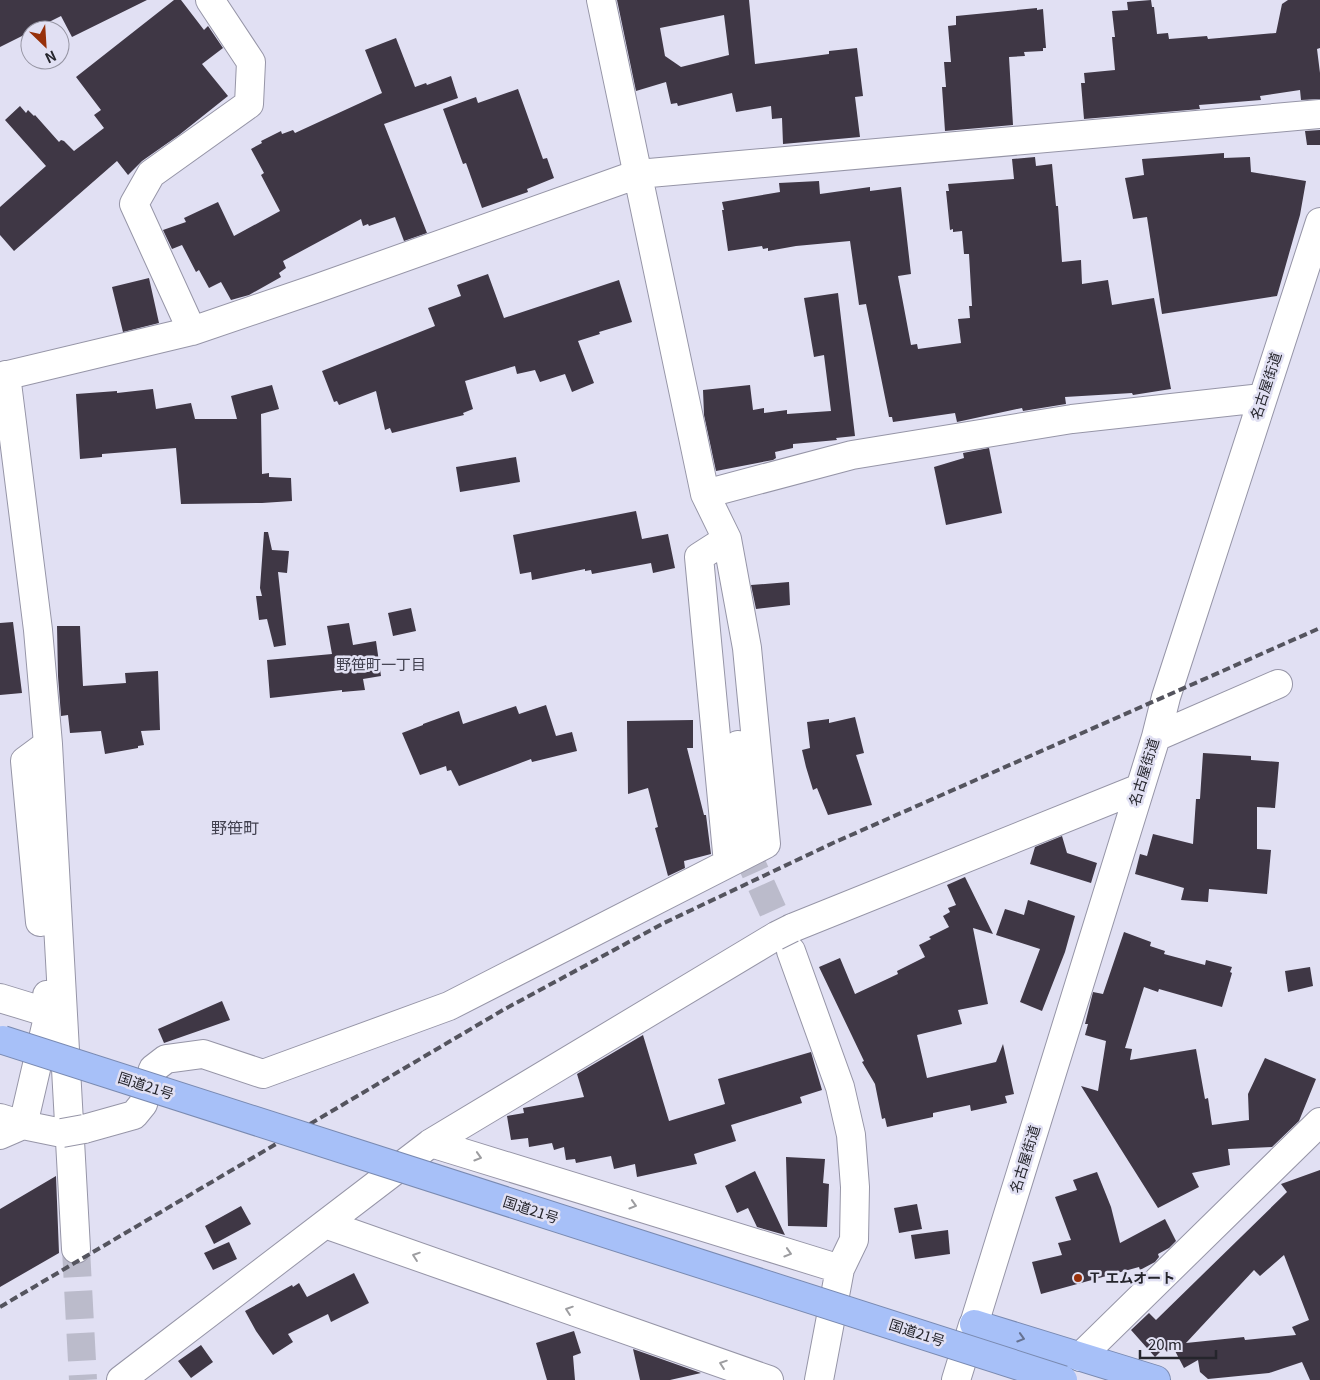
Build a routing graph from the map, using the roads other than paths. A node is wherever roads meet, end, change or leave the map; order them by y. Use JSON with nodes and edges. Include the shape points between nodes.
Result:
{"nodes":[{"id":1,"x":210,"y":0,"type":"edge"},
{"id":2,"x":601,"y":0,"type":"edge"},
{"id":3,"x":1320,"y":114,"type":"edge"},
{"id":4,"x":638,"y":174,"type":"junction"},
{"id":5,"x":1320,"y":222,"type":"edge"},
{"id":6,"x":192,"y":331,"type":"junction"},
{"id":7,"x":3,"y":376,"type":"edge"},
{"id":8,"x":1262,"y":398,"type":"junction"},
{"id":9,"x":705,"y":494,"type":"junction"},
{"id":10,"x":727,"y":539,"type":"junction"},
{"id":11,"x":1278,"y":684,"type":"dead end"},
{"id":12,"x":1156,"y":737,"type":"junction"},
{"id":13,"x":48,"y":744,"type":"junction"},
{"id":14,"x":1140,"y":788,"type":"junction"},
{"id":15,"x":736,"y":855,"type":"junction"},
{"id":16,"x":782,"y":939,"type":"junction"},
{"id":17,"x":0,"y":998,"type":"edge"},
{"id":18,"x":49,"y":1013,"type":"junction"},
{"id":19,"x":1,"y":1045,"type":"edge"},
{"id":20,"x":1320,"y":1122,"type":"edge"},
{"id":21,"x":8,"y":1126,"type":"edge"},
{"id":22,"x":431,"y":1143,"type":"junction"},
{"id":23,"x":325,"y":1224,"type":"junction"},
{"id":24,"x":76,"y":1250,"type":"tunnel mouth"},
{"id":25,"x":840,"y":1268,"type":"junction"},
{"id":26,"x":974,"y":1324,"type":"junction"},
{"id":27,"x":1080,"y":1356,"type":"junction"},
{"id":28,"x":120,"y":1380,"type":"edge"},
{"id":29,"x":769,"y":1380,"type":"edge"},
{"id":30,"x":819,"y":1380,"type":"edge"},
{"id":31,"x":956,"y":1380,"type":"edge"},
{"id":32,"x":1013,"y":1380,"type":"edge"},
{"id":33,"x":1063,"y":1380,"type":"edge"},
{"id":34,"x":1156,"y":1380,"type":"edge"}],
"edges":[{"from":1,"to":6,"type":"street","via":[[251,62],[248,104],[151,174],[134,204]]},
{"from":2,"to":4,"type":"street"},
{"from":3,"to":4,"type":"street"},
{"from":4,"to":6,"type":"street"},
{"from":4,"to":9,"type":"street"},
{"from":5,"to":8,"type":"street","name":"名古屋街道"},
{"from":6,"to":7,"type":"street"},
{"from":7,"to":13,"type":"street","via":[[38,630]]},
{"from":8,"to":9,"type":"street","via":[[1072,419],[852,456]]},
{"from":8,"to":12,"type":"street","name":"名古屋街道","via":[[1169,687]]},
{"from":9,"to":10,"type":"street"},
{"from":10,"to":15,"type":"street","via":[[699,557]]},
{"from":10,"to":15,"type":"street","via":[[747,648],[766,844]]},
{"from":11,"to":12,"type":"street"},
{"from":12,"to":14,"type":"street","name":"名古屋街道"},
{"from":13,"to":18,"type":"street","via":[[25,761]]},
{"from":13,"to":24,"type":"street"},
{"from":14,"to":16,"type":"street"},
{"from":14,"to":26,"type":"street","name":"名古屋街道"},
{"from":15,"to":21,"type":"street","via":[[449,1006],[263,1074],[202,1054],[166,1059],[153,1069],[143,1104],[134,1115],[73,1131]]},
{"from":16,"to":22,"type":"street"},
{"from":16,"to":25,"type":"street","via":[[840,1087],[851,1135],[855,1187],[854,1240]]},
{"from":17,"to":18,"type":"street"},
{"from":18,"to":21,"type":"street"},
{"from":19,"to":32,"type":"highway","name":"国道21号"},
{"from":19,"to":33,"type":"highway","name":"国道21号","bridge":true},
{"from":20,"to":27,"type":"street"},
{"from":22,"to":23,"type":"street"},
{"from":22,"to":25,"type":"street","one_way":true},
{"from":23,"to":28,"type":"street"},
{"from":29,"to":23,"type":"street","one_way":true},
{"from":25,"to":30,"type":"street"},
{"from":26,"to":27,"type":"highway","one_way":true},
{"from":26,"to":31,"type":"street","name":"名古屋街道"},
{"from":27,"to":34,"type":"highway"}]}
